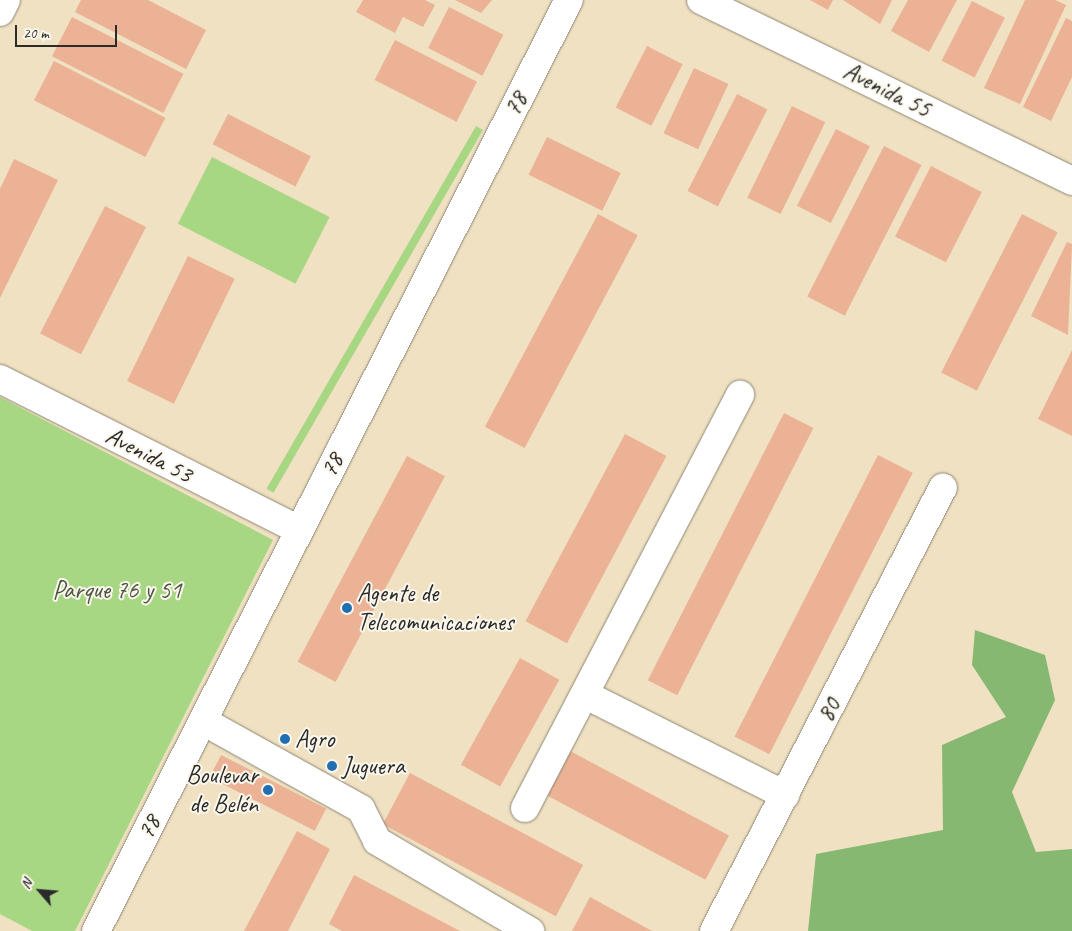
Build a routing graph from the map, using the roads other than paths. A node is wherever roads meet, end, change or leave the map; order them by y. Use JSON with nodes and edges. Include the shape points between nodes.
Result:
{"nodes":[{"id":1,"x":6,"y":0,"type":"edge"},
{"id":2,"x":569,"y":0,"type":"edge"},
{"id":3,"x":702,"y":0,"type":"edge"},
{"id":4,"x":0,"y":12,"type":"edge"},
{"id":5,"x":1072,"y":181,"type":"edge"},
{"id":6,"x":0,"y":379,"type":"edge"},
{"id":7,"x":740,"y":395,"type":"dead end"},
{"id":8,"x":943,"y":488,"type":"dead end"},
{"id":9,"x":299,"y":530,"type":"junction"},
{"id":10,"x":586,"y":695,"type":"junction"},
{"id":11,"x":203,"y":721,"type":"junction"},
{"id":12,"x":785,"y":795,"type":"junction"},
{"id":13,"x":525,"y":808,"type":"dead end"},
{"id":14,"x":96,"y":931,"type":"edge"},
{"id":15,"x":530,"y":931,"type":"edge"},
{"id":16,"x":714,"y":931,"type":"edge"}],
"edges":[{"from":1,"to":4,"type":"street"},
{"from":2,"to":9,"type":"street","name":"78"},
{"from":3,"to":5,"type":"street","name":"Avenida 55"},
{"from":6,"to":9,"type":"street","name":"Avenida 53"},
{"from":7,"to":10,"type":"street"},
{"from":8,"to":12,"type":"street","name":"80"},
{"from":9,"to":11,"type":"street","name":"78"},
{"from":10,"to":12,"type":"street"},
{"from":10,"to":13,"type":"street"},
{"from":11,"to":14,"type":"street","name":"78"},
{"from":11,"to":15,"type":"street","via":[[361,809],[377,840]]},
{"from":12,"to":16,"type":"street","name":"80"}]}
